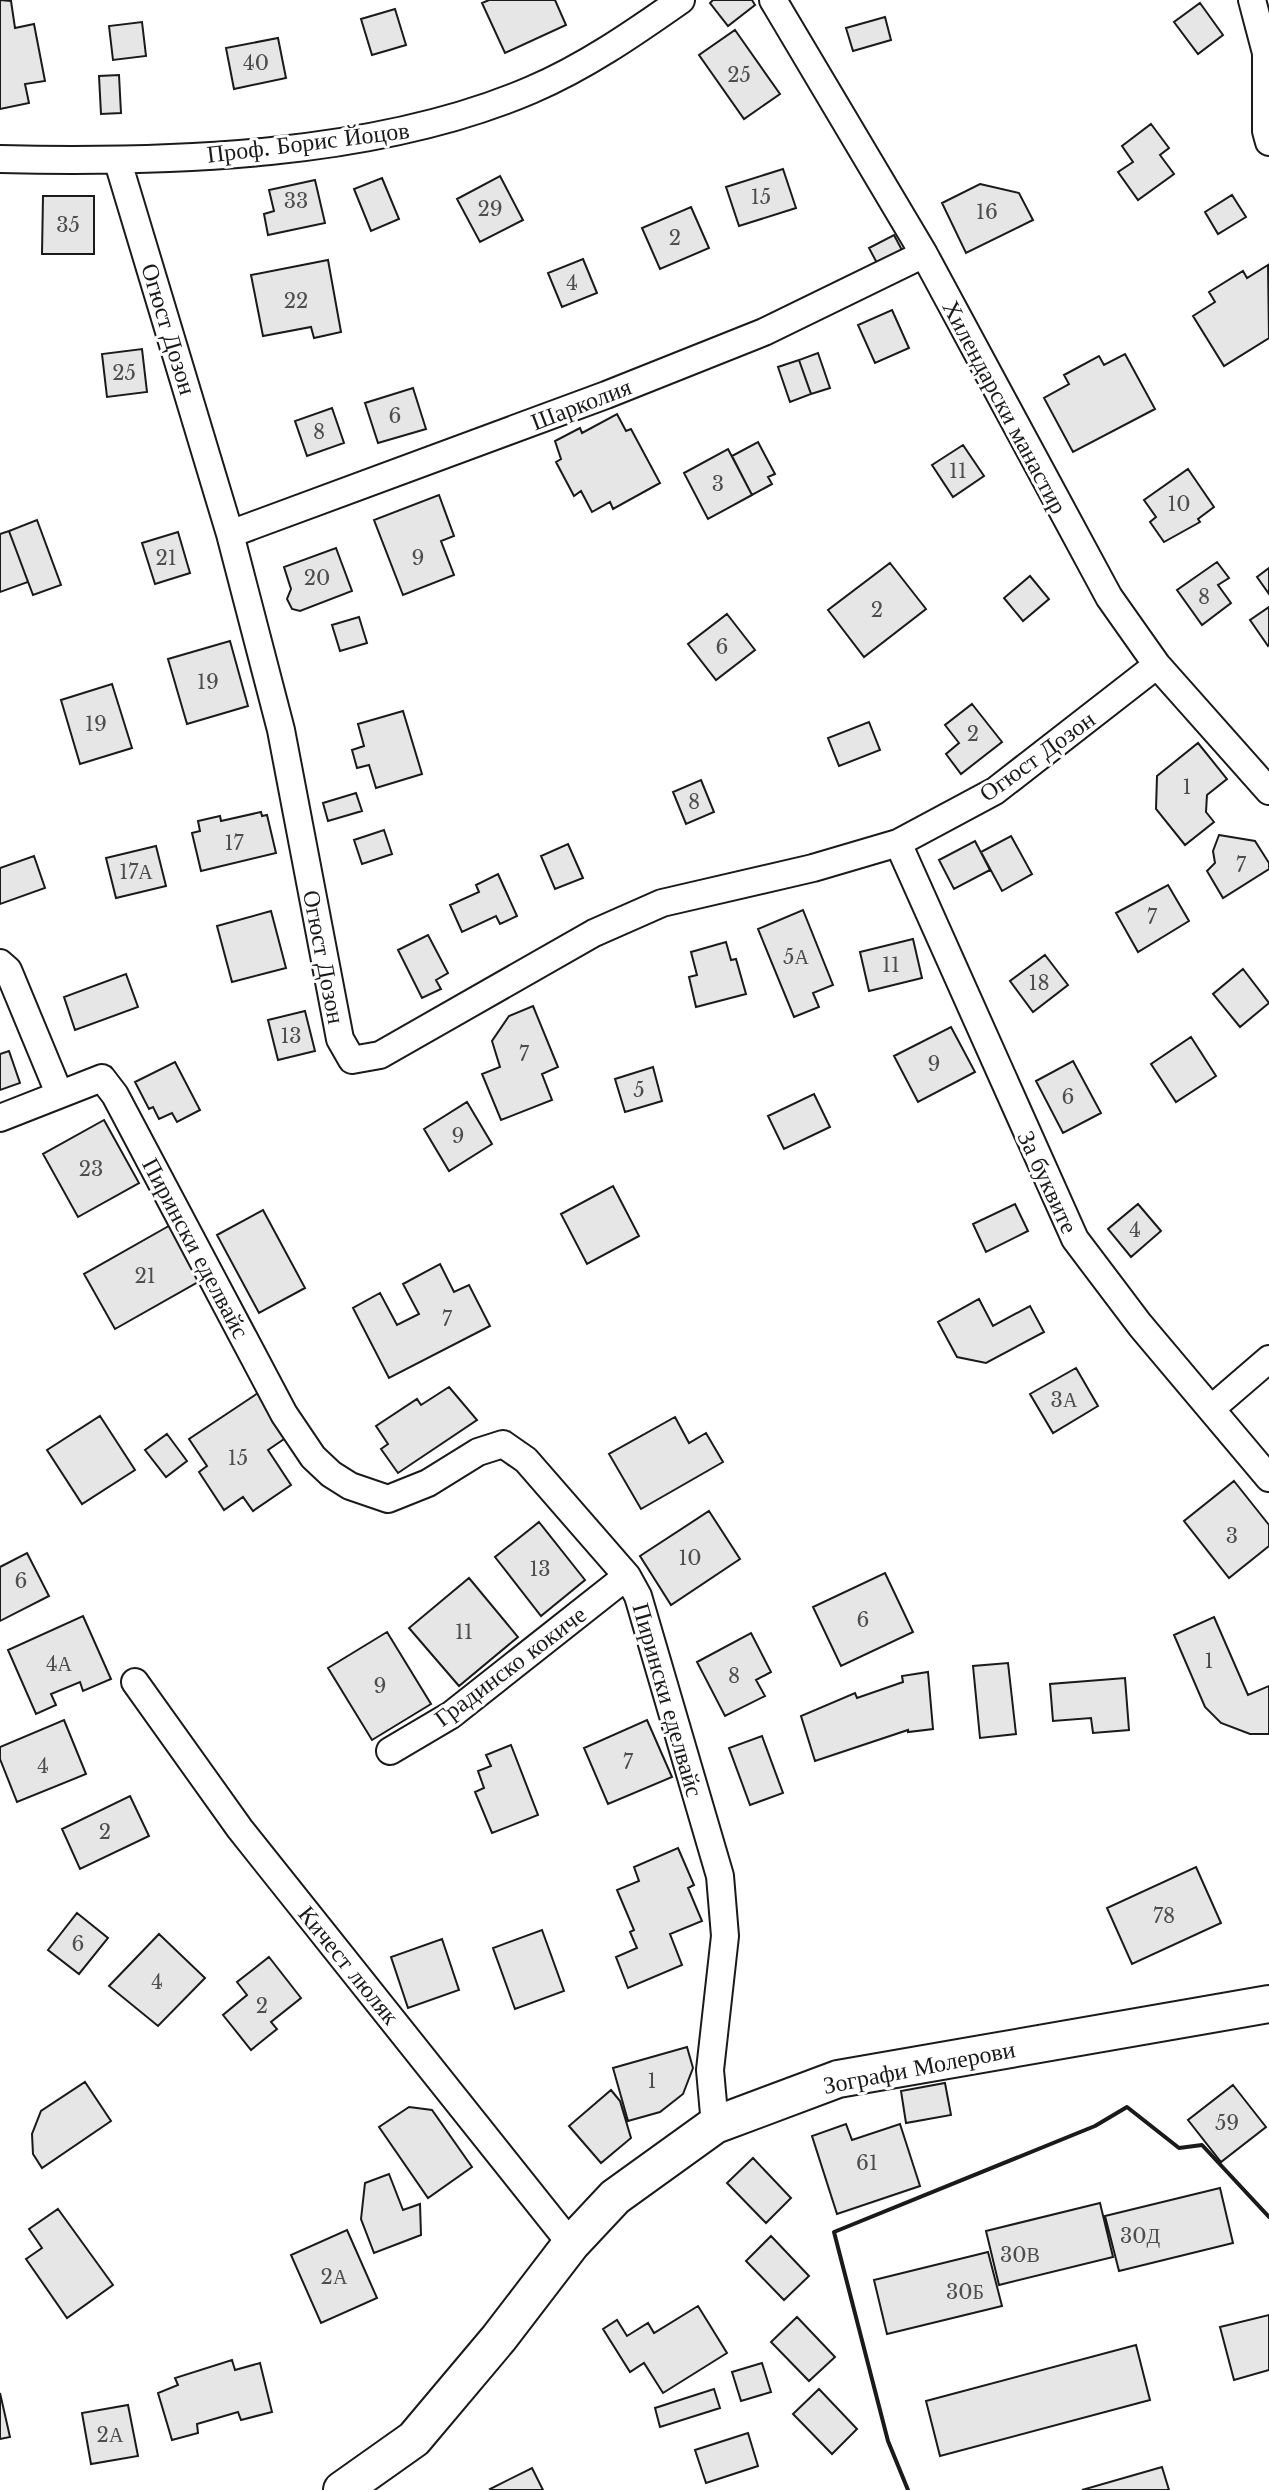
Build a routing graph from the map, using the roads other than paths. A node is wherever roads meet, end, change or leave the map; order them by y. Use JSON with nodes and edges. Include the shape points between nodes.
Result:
{"nodes":[{"id":1,"x":681,"y":0,"type":"edge"},
{"id":2,"x":773,"y":0,"type":"edge"},
{"id":3,"x":1252,"y":0,"type":"edge"},
{"id":4,"x":1269,"y":142,"type":"edge"},
{"id":5,"x":0,"y":159,"type":"edge"},
{"id":6,"x":118,"y":162,"type":"junction"},
{"id":7,"x":924,"y":254,"type":"junction"},
{"id":8,"x":230,"y":534,"type":"junction"},
{"id":9,"x":1157,"y":665,"type":"junction"},
{"id":10,"x":1269,"y":791,"type":"edge"},
{"id":11,"x":898,"y":843,"type":"junction"},
{"id":12,"x":0,"y":963,"type":"edge"},
{"id":13,"x":59,"y":1093,"type":"junction"},
{"id":14,"x":0,"y":1118,"type":"edge"},
{"id":15,"x":1269,"y":1359,"type":"edge"},
{"id":16,"x":1211,"y":1409,"type":"junction"},
{"id":17,"x":1269,"y":1478,"type":"edge"},
{"id":18,"x":627,"y":1576,"type":"junction"},
{"id":19,"x":135,"y":1682,"type":"dead end"},
{"id":20,"x":390,"y":1751,"type":"dead end"},
{"id":21,"x":1269,"y":2004,"type":"edge"},
{"id":22,"x":715,"y":2125,"type":"junction"},
{"id":23,"x":571,"y":2244,"type":"junction"},
{"id":24,"x":342,"y":2490,"type":"edge"}],
"edges":[{"from":1,"to":6,"type":"street","name":"Проф. Борис Йоцов","via":[[616,46],[531,90],[415,130],[307,146]]},
{"from":2,"to":7,"type":"street","name":"Хилендарски манастир"},
{"from":3,"to":4,"type":"street","via":[[1266,53]]},
{"from":5,"to":6,"type":"street","name":"Проф. Борис Йоцов"},
{"from":6,"to":8,"type":"street","name":"Огюст Дозон"},
{"from":7,"to":8,"type":"street","name":"Шарколия","via":[[764,332]]},
{"from":7,"to":9,"type":"street","name":"Хилендарски манастир","via":[[1109,597]]},
{"from":8,"to":11,"type":"street","name":"Огюст Дозон","via":[[281,730],[340,1039],[352,1060],[380,1055],[594,933],[662,903]]},
{"from":9,"to":10,"type":"street","name":"Хилендарски манастир"},
{"from":9,"to":11,"type":"street","name":"Огюст Дозон","via":[[995,791]]},
{"from":11,"to":16,"type":"street","name":"За буквите","via":[[1075,1239]]},
{"from":12,"to":13,"type":"street","via":[[8,970]]},
{"from":13,"to":14,"type":"street"},
{"from":13,"to":18,"type":"street","name":"Пирински еделвайс","via":[[102,1078],[115,1095],[284,1414],[331,1474],[388,1499],[503,1444],[526,1460]]},
{"from":15,"to":16,"type":"street"},
{"from":16,"to":17,"type":"street","name":"За буквите"},
{"from":18,"to":20,"type":"street","name":"Градинско кокиче","via":[[451,1715]]},
{"from":18,"to":22,"type":"street","name":"Пирински еделвайс","via":[[638,1596],[720,1876],[725,1936],[710,2070]]},
{"from":19,"to":23,"type":"street","name":"Кичест люляк","via":[[240,1829]]},
{"from":21,"to":22,"type":"street","name":"Зографи Молерови","via":[[838,2079]]},
{"from":22,"to":23,"type":"street","name":"Зографи Молерови","via":[[615,2197]]},
{"from":23,"to":24,"type":"street","name":"Зографи Молерови","via":[[414,2439]]}]}
